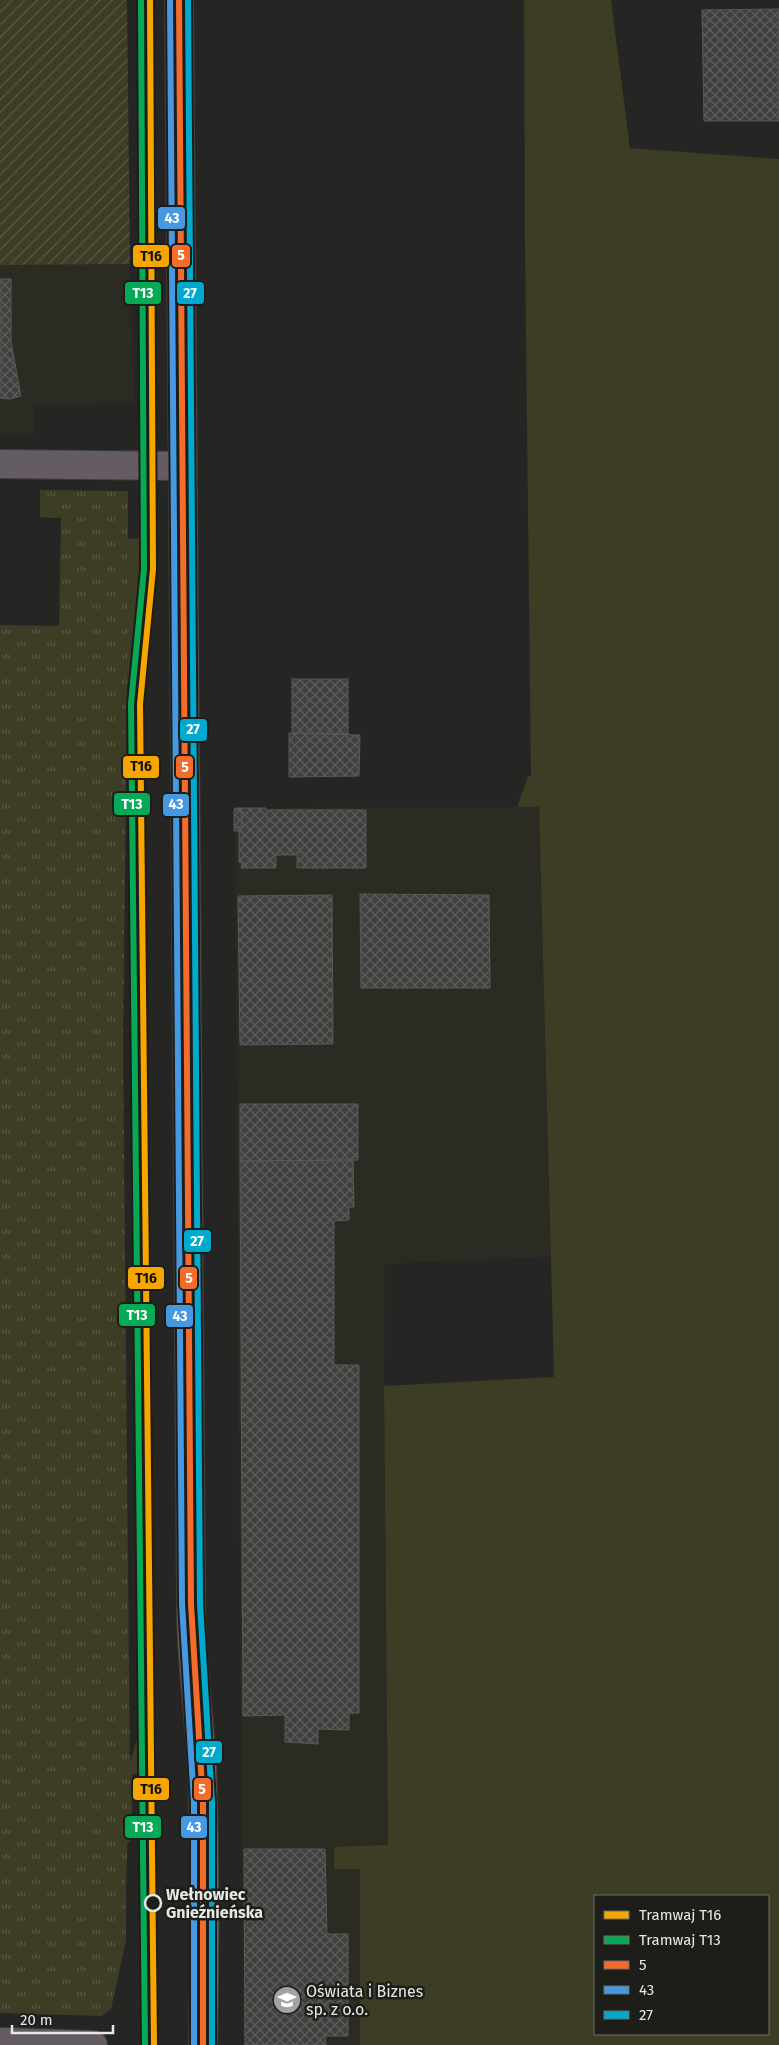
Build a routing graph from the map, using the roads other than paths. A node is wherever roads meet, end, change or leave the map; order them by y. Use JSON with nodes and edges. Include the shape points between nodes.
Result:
{"nodes":[{"id":1,"x":179,"y":0,"type":"edge"},
{"id":2,"x":0,"y":464,"type":"edge"},
{"id":3,"x":182,"y":466,"type":"junction"},
{"id":4,"x":0,"y":2042,"type":"edge"},
{"id":5,"x":93,"y":2045,"type":"edge"},
{"id":6,"x":203,"y":2045,"type":"edge"}],
"edges":[{"from":1,"to":3,"type":"main road"},
{"from":2,"to":3,"type":"street"},
{"from":3,"to":6,"type":"main road","via":[[191,1643],[202,1771]]},
{"from":4,"to":5,"type":"street"}]}
